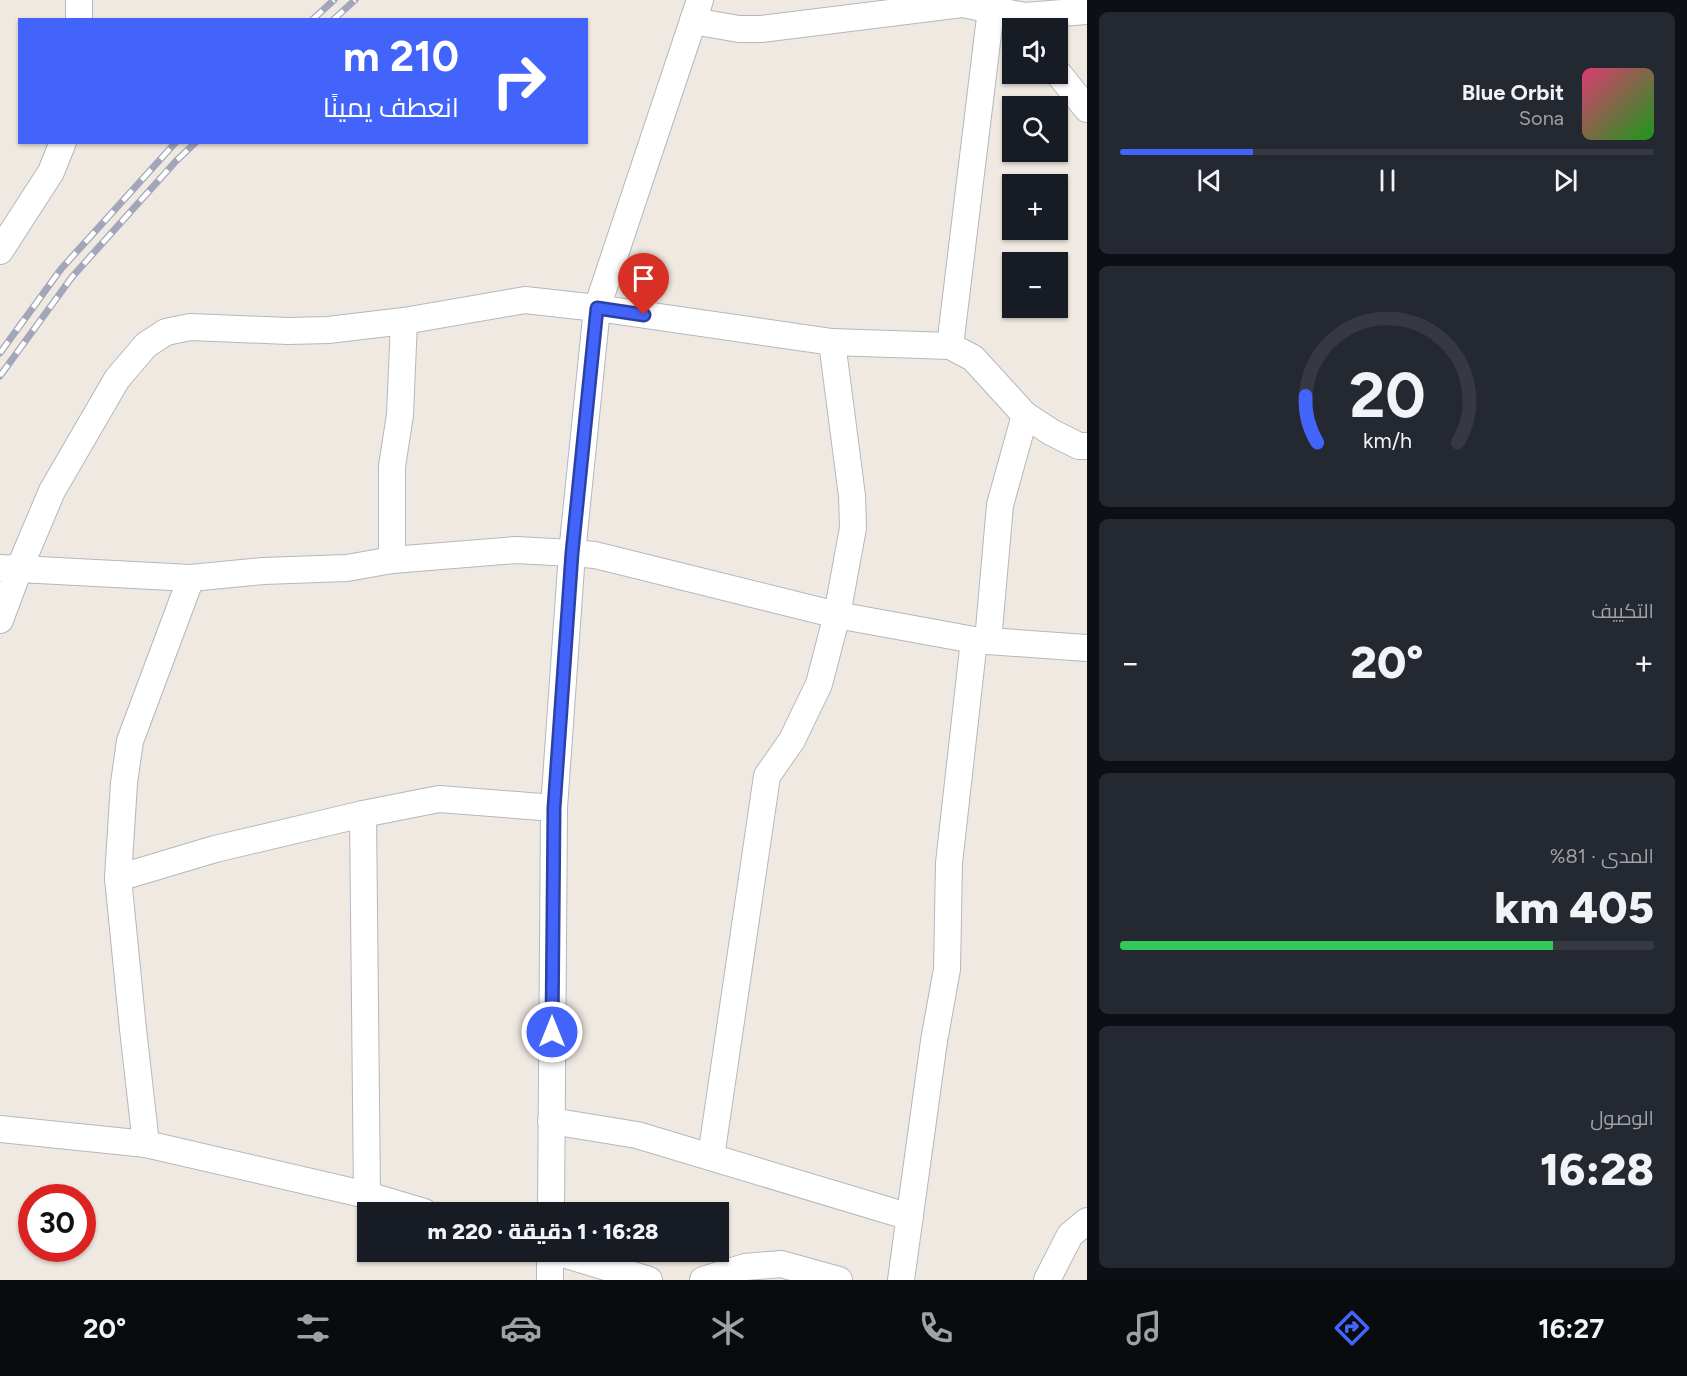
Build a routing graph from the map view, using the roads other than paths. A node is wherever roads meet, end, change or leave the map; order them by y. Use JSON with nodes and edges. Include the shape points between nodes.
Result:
{"nodes":[{"id":1,"x":79,"y":0,"type":"edge"},
{"id":2,"x":696,"y":11,"type":"edge"},
{"id":3,"x":1087,"y":11,"type":"edge"},
{"id":4,"x":1006,"y":17,"type":"edge"},
{"id":5,"x":79,"y":18,"type":"edge"},
{"id":6,"x":1067,"y":84,"type":"edge"},
{"id":7,"x":1087,"y":109,"type":"edge"},
{"id":8,"x":62,"y":144,"type":"edge"},
{"id":9,"x":0,"y":251,"type":"edge"},
{"id":10,"x":597,"y":308,"type":"junction"},
{"id":11,"x":404,"y":321,"type":"junction"},
{"id":12,"x":832,"y":342,"type":"junction"},
{"id":13,"x":950,"y":345,"type":"junction"},
{"id":14,"x":1025,"y":415,"type":"junction"},
{"id":15,"x":1087,"y":446,"type":"edge"},
{"id":16,"x":572,"y":553,"type":"junction"},
{"id":17,"x":392,"y":560,"type":"junction"},
{"id":18,"x":10,"y":569,"type":"edge"},
{"id":19,"x":191,"y":578,"type":"junction"},
{"id":20,"x":837,"y":615,"type":"junction"},
{"id":21,"x":0,"y":620,"type":"edge"},
{"id":22,"x":981,"y":640,"type":"junction"},
{"id":23,"x":1087,"y":648,"type":"edge"},
{"id":24,"x":554,"y":808,"type":"junction"},
{"id":25,"x":363,"y":814,"type":"junction"},
{"id":26,"x":117,"y":878,"type":"junction"},
{"id":27,"x":551,"y":1121,"type":"junction"},
{"id":28,"x":0,"y":1129,"type":"edge"},
{"id":29,"x":147,"y":1144,"type":"junction"},
{"id":30,"x":711,"y":1157,"type":"junction"},
{"id":31,"x":367,"y":1195,"type":"junction"},
{"id":32,"x":390,"y":1202,"type":"edge"},
{"id":33,"x":551,"y":1202,"type":"edge"},
{"id":34,"x":910,"y":1217,"type":"junction"},
{"id":35,"x":1087,"y":1221,"type":"edge"},
{"id":36,"x":551,"y":1262,"type":"edge"},
{"id":37,"x":589,"y":1262,"type":"edge"},
{"id":38,"x":550,"y":1280,"type":"edge"},
{"id":39,"x":649,"y":1280,"type":"edge"},
{"id":40,"x":703,"y":1280,"type":"edge"},
{"id":41,"x":839,"y":1280,"type":"edge"},
{"id":42,"x":901,"y":1280,"type":"edge"},
{"id":43,"x":1047,"y":1280,"type":"edge"}],
"edges":[{"from":1,"to":5,"type":"street"},
{"from":2,"to":4,"type":"street","via":[[738,29],[962,4]]},
{"from":2,"to":10,"type":"street"},
{"from":3,"to":4,"type":"street"},
{"from":4,"to":13,"type":"street"},
{"from":6,"to":7,"type":"street"},
{"from":8,"to":9,"type":"street","via":[[51,172]]},
{"from":10,"to":11,"type":"street","via":[[525,300]]},
{"from":10,"to":12,"type":"street"},
{"from":10,"to":16,"type":"street"},
{"from":11,"to":17,"type":"street","via":[[400,415],[392,466]]},
{"from":11,"to":18,"type":"street","via":[[328,330],[190,327],[166,332],[146,345],[117,379]]},
{"from":12,"to":13,"type":"street"},
{"from":12,"to":20,"type":"street","via":[[853,528]]},
{"from":13,"to":14,"type":"street","via":[[973,358]]},
{"from":14,"to":15,"type":"street","via":[[1051,432]]},
{"from":14,"to":22,"type":"street","via":[[1000,505]]},
{"from":16,"to":17,"type":"street","via":[[516,550]]},
{"from":16,"to":20,"type":"street","via":[[595,555]]},
{"from":16,"to":24,"type":"street"},
{"from":17,"to":19,"type":"street","via":[[347,568]]},
{"from":18,"to":19,"type":"street"},
{"from":18,"to":21,"type":"street"},
{"from":19,"to":26,"type":"street","via":[[130,741]]},
{"from":20,"to":22,"type":"street"},
{"from":20,"to":30,"type":"street","via":[[819,684],[792,740],[767,776]]},
{"from":22,"to":23,"type":"street"},
{"from":22,"to":34,"type":"street","via":[[949,863],[947,969]]},
{"from":24,"to":25,"type":"street","via":[[439,800]]},
{"from":24,"to":27,"type":"street"},
{"from":25,"to":26,"type":"street","via":[[215,849]]},
{"from":25,"to":31,"type":"street"},
{"from":26,"to":29,"type":"street"},
{"from":27,"to":30,"type":"street","via":[[637,1136]]},
{"from":27,"to":33,"type":"street"},
{"from":28,"to":29,"type":"street"},
{"from":29,"to":31,"type":"street"},
{"from":30,"to":34,"type":"street"},
{"from":31,"to":32,"type":"street"},
{"from":34,"to":42,"type":"street"},
{"from":35,"to":43,"type":"street","via":[[1070,1235]]},
{"from":36,"to":38,"type":"street"},
{"from":37,"to":39,"type":"street"},
{"from":40,"to":41,"type":"street","via":[[745,1267],[781,1264]]}]}
